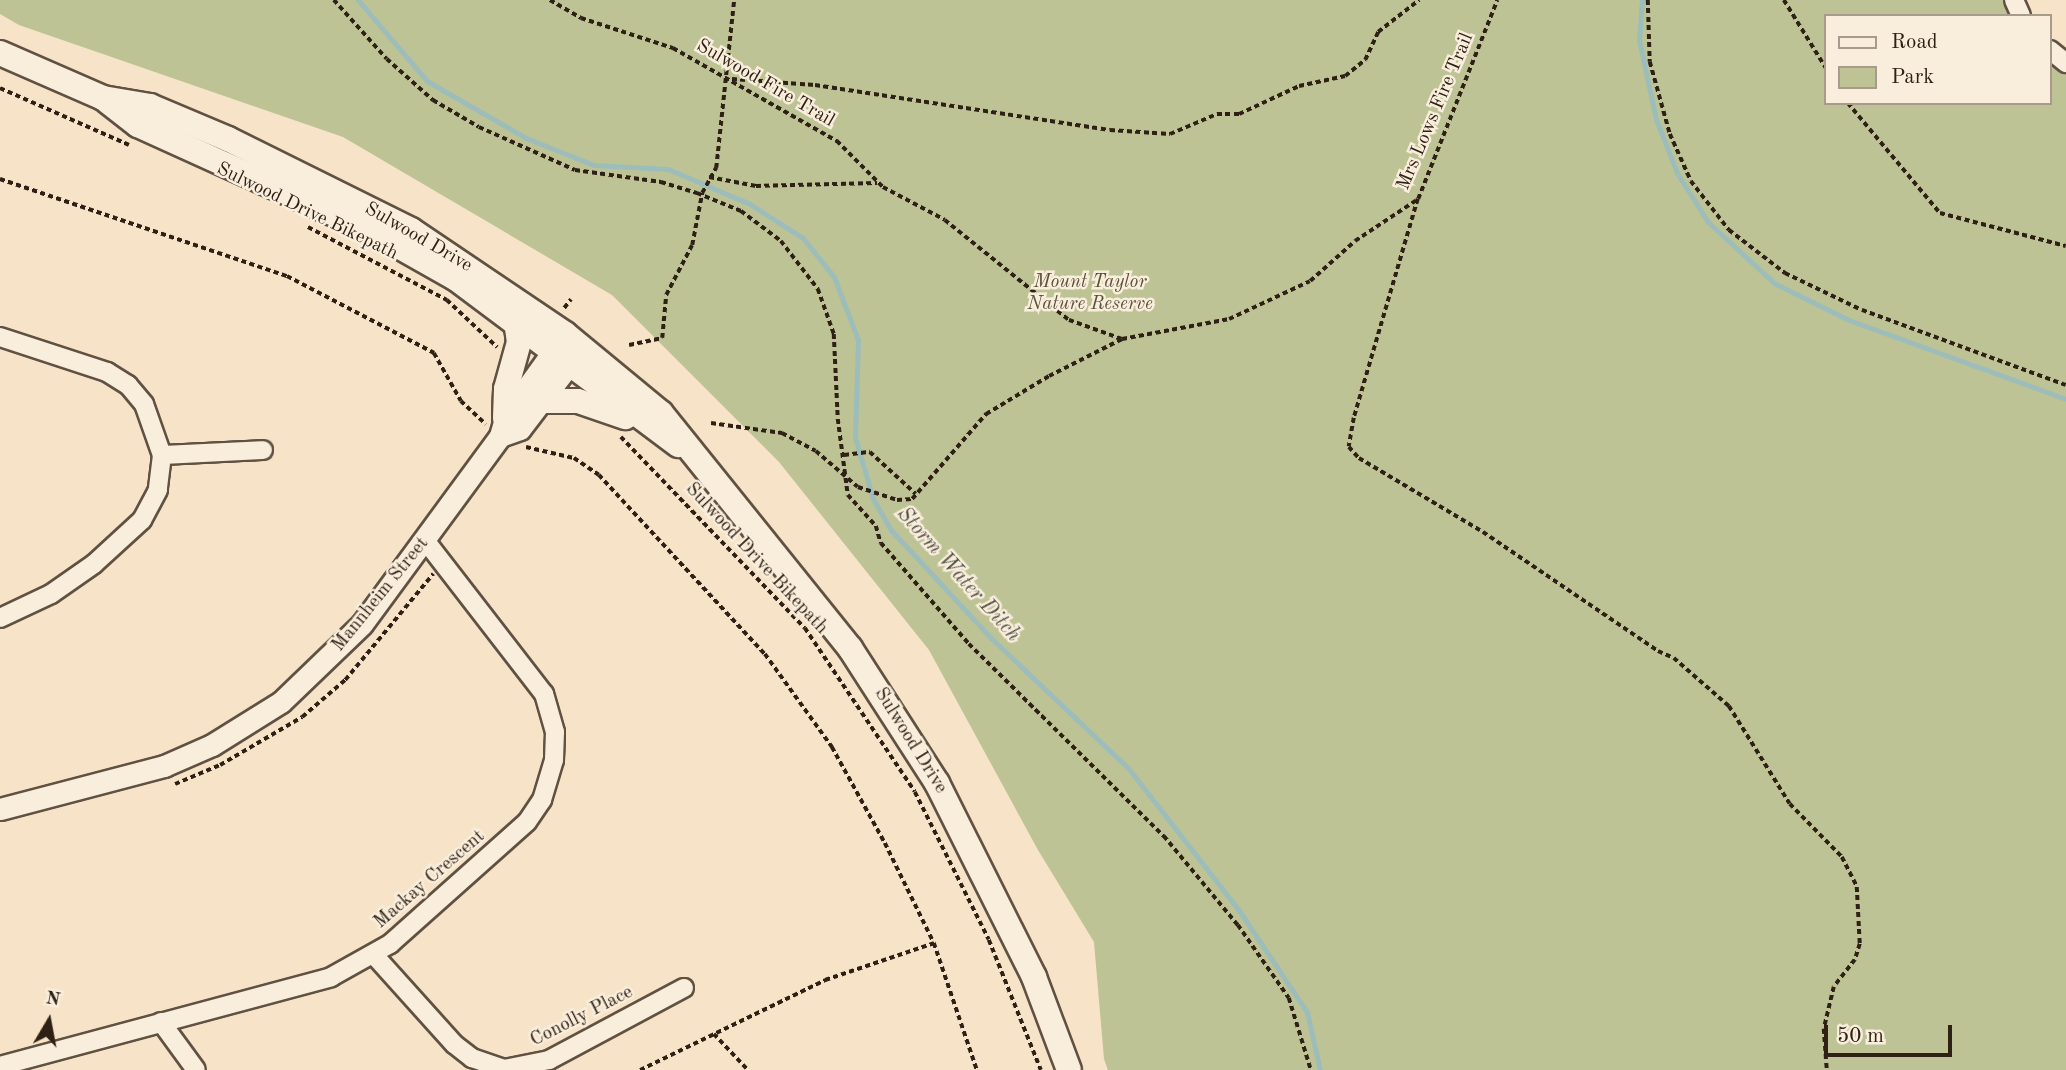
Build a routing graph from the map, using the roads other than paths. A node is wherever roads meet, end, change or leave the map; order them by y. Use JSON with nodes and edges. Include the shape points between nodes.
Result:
{"nodes":[{"id":1,"x":2052,"y":52,"type":"edge"},
{"id":2,"x":0,"y":53,"type":"edge"},
{"id":3,"x":2066,"y":63,"type":"edge"},
{"id":4,"x":103,"y":98,"type":"junction"},
{"id":5,"x":516,"y":320,"type":"junction"},
{"id":6,"x":0,"y":337,"type":"edge"},
{"id":7,"x":566,"y":341,"type":"junction"},
{"id":8,"x":541,"y":401,"type":"junction"},
{"id":9,"x":503,"y":427,"type":"junction"},
{"id":10,"x":651,"y":429,"type":"junction"},
{"id":11,"x":263,"y":450,"type":"dead end"},
{"id":12,"x":687,"y":451,"type":"junction"},
{"id":13,"x":162,"y":455,"type":"junction"},
{"id":14,"x":425,"y":540,"type":"junction"},
{"id":15,"x":0,"y":618,"type":"edge"},
{"id":16,"x":0,"y":809,"type":"edge"},
{"id":17,"x":374,"y":955,"type":"junction"},
{"id":18,"x":684,"y":988,"type":"dead end"},
{"id":19,"x":161,"y":1022,"type":"junction"},
{"id":20,"x":0,"y":1066,"type":"edge"},
{"id":21,"x":195,"y":1070,"type":"edge"},
{"id":22,"x":1069,"y":1070,"type":"edge"}],
"edges":[{"from":1,"to":3,"type":"street"},
{"from":2,"to":4,"type":"main road","name":"Sulwood Drive"},
{"from":4,"to":5,"type":"main road","name":"Sulwood Drive","via":[[138,125],[411,251]]},
{"from":4,"to":7,"type":"main road","name":"Sulwood Drive","via":[[149,106],[228,139],[400,224],[466,263]]},
{"from":5,"to":7,"type":"main road","name":"Sulwood Drive"},
{"from":5,"to":9,"type":"main road","via":[[518,351],[506,389]]},
{"from":6,"to":13,"type":"street","via":[[107,372],[128,385],[144,404]]},
{"from":7,"to":8,"type":"street","name":"Mannheim Street"},
{"from":7,"to":9,"type":"street","name":"Mannheim Street"},
{"from":7,"to":10,"type":"main road","name":"Sulwood Drive"},
{"from":7,"to":12,"type":"main road","name":"Sulwood Drive","via":[[661,413]]},
{"from":8,"to":9,"type":"street","name":"Mannheim Street","via":[[520,429]]},
{"from":8,"to":10,"type":"main road","via":[[560,398],[602,406]]},
{"from":9,"to":14,"type":"street","name":"Mannheim Street"},
{"from":10,"to":12,"type":"main road","name":"Sulwood Drive"},
{"from":11,"to":13,"type":"street"},
{"from":12,"to":22,"type":"main road","name":"Sulwood Drive","via":[[786,564],[850,648],[930,771],[989,878]]},
{"from":13,"to":15,"type":"street","via":[[158,490],[142,520],[94,564],[51,594]]},
{"from":14,"to":16,"type":"street","name":"Mannheim Street","via":[[362,624],[323,666],[259,718],[164,766]]},
{"from":14,"to":17,"type":"street","name":"Mackay Crescent","via":[[538,682],[553,719],[554,760],[542,800],[527,822],[422,919]]},
{"from":17,"to":18,"type":"street","name":"Conolly Place","via":[[454,1044],[472,1058],[504,1069],[549,1060]]},
{"from":17,"to":19,"type":"street","name":"Mackay Crescent","via":[[331,977],[286,992]]},
{"from":19,"to":20,"type":"street","name":"Mackay Crescent"},
{"from":19,"to":21,"type":"street"}]}
